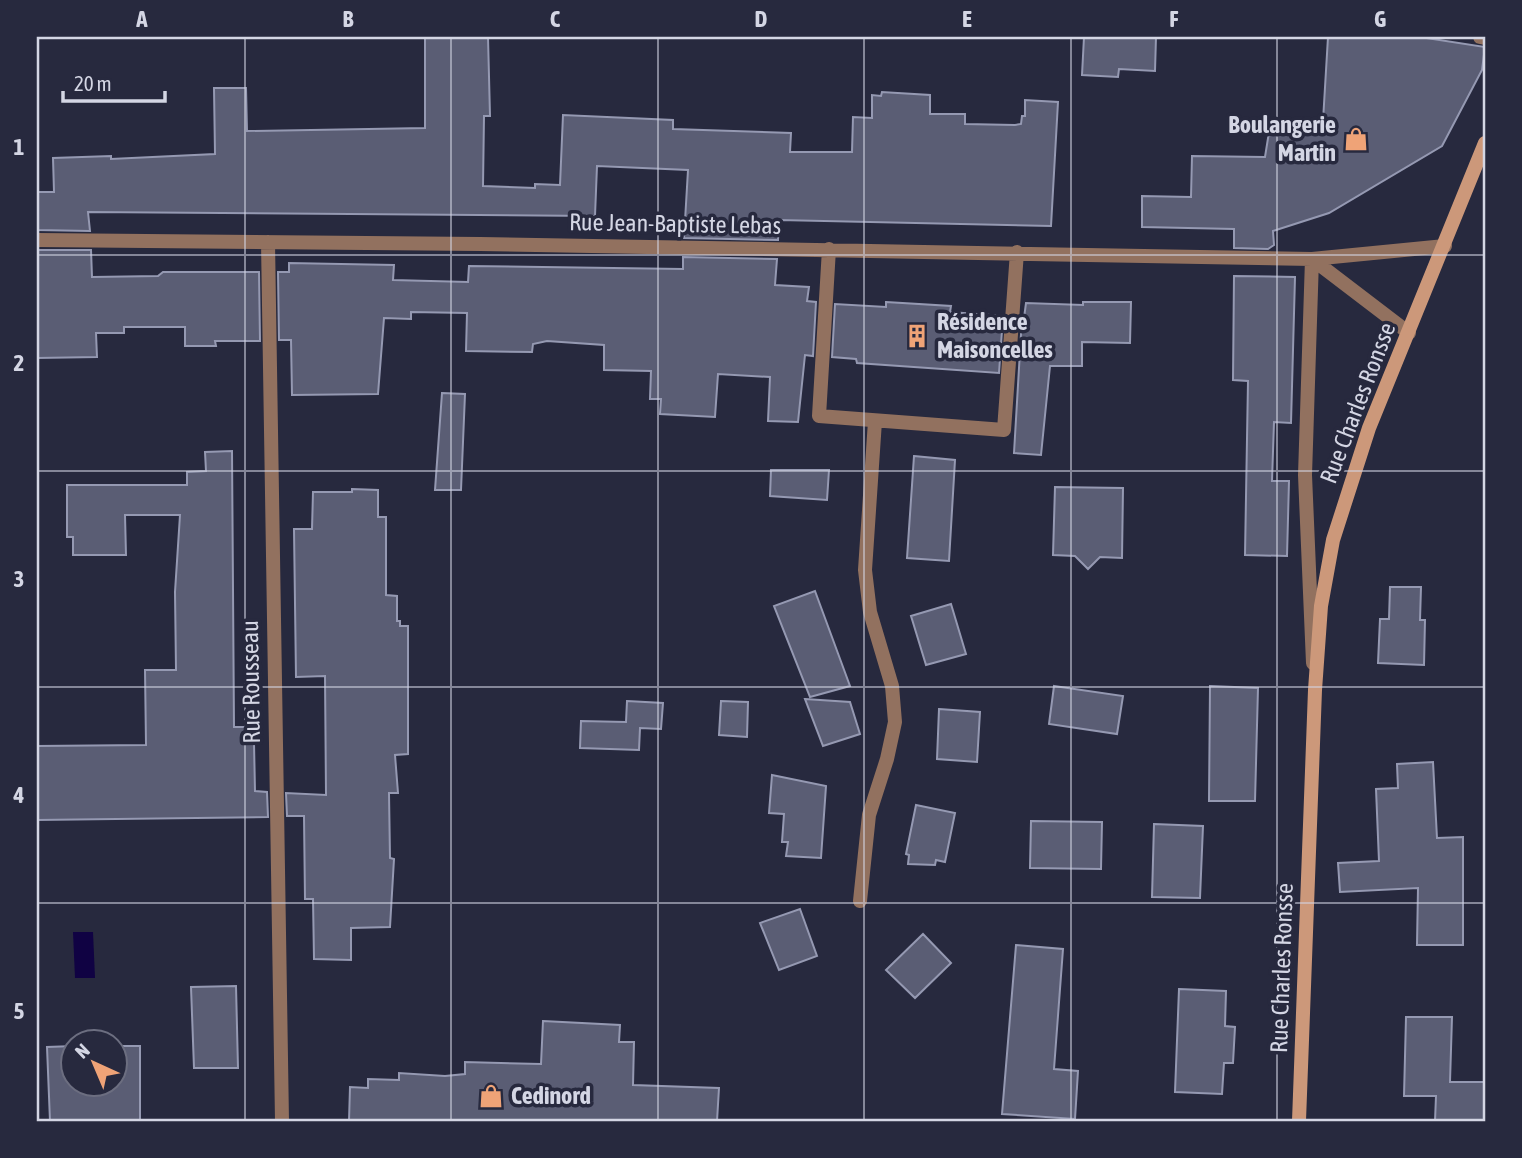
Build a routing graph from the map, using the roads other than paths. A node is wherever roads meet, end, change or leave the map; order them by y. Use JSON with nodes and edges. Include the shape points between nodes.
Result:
{"nodes":[{"id":1,"x":1480,"y":37,"type":"edge"},
{"id":2,"x":1485,"y":38,"type":"edge"},
{"id":3,"x":1485,"y":143,"type":"edge"},
{"id":4,"x":37,"y":240,"type":"edge"},
{"id":5,"x":268,"y":242,"type":"junction"},
{"id":6,"x":1445,"y":246,"type":"junction"},
{"id":7,"x":829,"y":249,"type":"junction"},
{"id":8,"x":1017,"y":252,"type":"junction"},
{"id":9,"x":1312,"y":259,"type":"junction"},
{"id":10,"x":1409,"y":333,"type":"junction"},
{"id":11,"x":875,"y":421,"type":"junction"},
{"id":12,"x":1315,"y":690,"type":"junction"},
{"id":13,"x":860,"y":901,"type":"dead end"},
{"id":14,"x":282,"y":1121,"type":"edge"},
{"id":15,"x":1299,"y":1121,"type":"edge"}],
"edges":[{"from":1,"to":2,"type":"street"},
{"from":3,"to":6,"type":"main road","name":"Rue Charles Ronsse"},
{"from":4,"to":5,"type":"street","name":"Rue Jean-Baptiste Lebas"},
{"from":5,"to":7,"type":"street","name":"Rue Jean-Baptiste Lebas"},
{"from":5,"to":14,"type":"street","name":"Rue Rousseau"},
{"from":6,"to":9,"type":"street","name":"Rue Jean-Baptiste Lebas"},
{"from":6,"to":10,"type":"main road","name":"Rue Charles Ronsse"},
{"from":7,"to":8,"type":"street","name":"Rue Jean-Baptiste Lebas"},
{"from":7,"to":11,"type":"street","via":[[819,416]]},
{"from":8,"to":9,"type":"street","name":"Rue Jean-Baptiste Lebas"},
{"from":8,"to":11,"type":"street","via":[[1004,430]]},
{"from":9,"to":10,"type":"street"},
{"from":9,"to":12,"type":"street","name":"Rue Charles Ronsse","via":[[1305,474]]},
{"from":10,"to":12,"type":"main road","name":"Rue Charles Ronsse","via":[[1369,428],[1333,540],[1321,606]]},
{"from":11,"to":13,"type":"street","via":[[865,570],[870,612],[892,686],[895,722],[869,815]]},
{"from":12,"to":15,"type":"main road","name":"Rue Charles Ronsse"}]}
